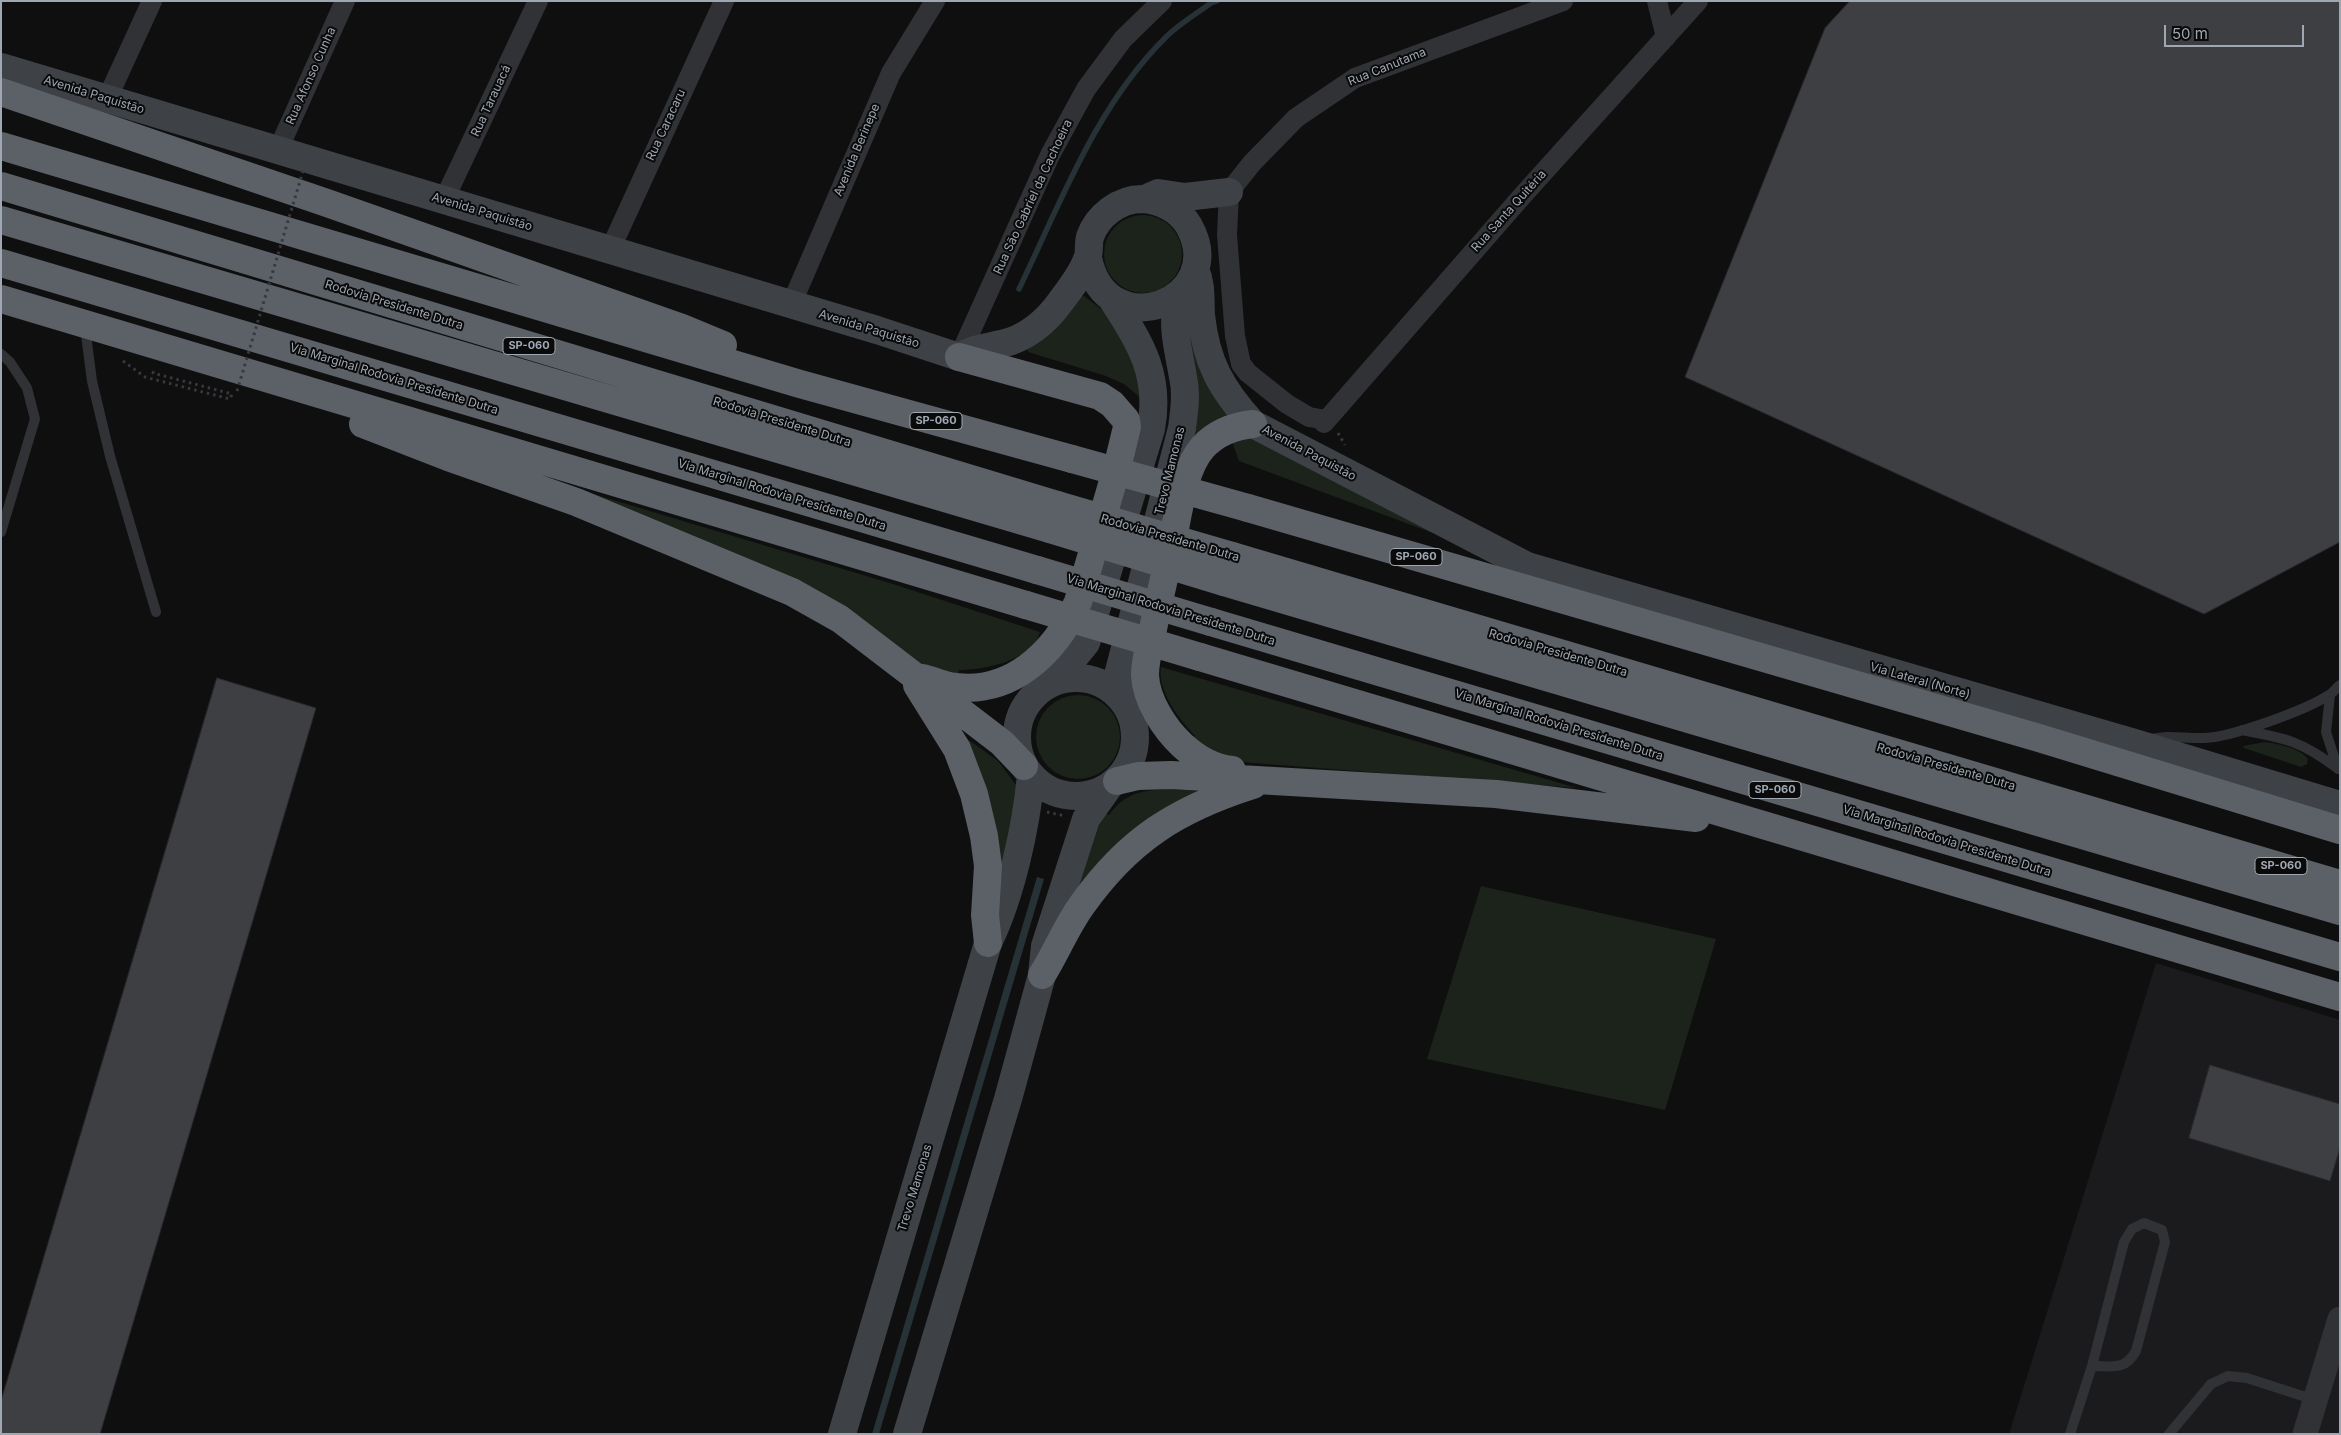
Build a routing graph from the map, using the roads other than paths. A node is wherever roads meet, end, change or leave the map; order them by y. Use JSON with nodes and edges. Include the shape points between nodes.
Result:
{"nodes":[{"id":1,"x":152,"y":1,"type":"edge"},
{"id":2,"x":345,"y":1,"type":"edge"},
{"id":3,"x":538,"y":1,"type":"edge"},
{"id":4,"x":724,"y":1,"type":"edge"},
{"id":5,"x":935,"y":1,"type":"edge"},
{"id":6,"x":1162,"y":1,"type":"edge"},
{"id":7,"x":1563,"y":1,"type":"edge"},
{"id":8,"x":1657,"y":1,"type":"edge"},
{"id":9,"x":1698,"y":1,"type":"edge"},
{"id":10,"x":1666,"y":37,"type":"junction"},
{"id":11,"x":1,"y":68,"type":"edge"},
{"id":12,"x":1,"y":92,"type":"edge"},
{"id":13,"x":107,"y":99,"type":"junction"},
{"id":14,"x":1,"y":146,"type":"edge"},
{"id":15,"x":278,"y":150,"type":"junction"},
{"id":16,"x":1,"y":186,"type":"edge"},
{"id":17,"x":1229,"y":192,"type":"junction"},
{"id":18,"x":1140,"y":199,"type":"junction"},
{"id":19,"x":444,"y":200,"type":"junction"},
{"id":20,"x":1,"y":220,"type":"edge"},
{"id":21,"x":610,"y":250,"type":"junction"},
{"id":22,"x":1088,"y":258,"type":"junction"},
{"id":23,"x":1,"y":263,"type":"edge"},
{"id":24,"x":1195,"y":270,"type":"junction"},
{"id":25,"x":1178,"y":296,"type":"junction"},
{"id":26,"x":1,"y":299,"type":"edge"},
{"id":27,"x":1112,"y":299,"type":"junction"},
{"id":28,"x":791,"y":304,"type":"junction"},
{"id":29,"x":84,"y":324,"type":"junction"},
{"id":30,"x":1,"y":354,"type":"edge"},
{"id":31,"x":959,"y":357,"type":"junction"},
{"id":32,"x":800,"y":384,"type":"junction"},
{"id":33,"x":297,"y":388,"type":"junction"},
{"id":34,"x":1253,"y":424,"type":"junction"},
{"id":35,"x":1054,"y":517,"type":"junction"},
{"id":36,"x":1,"y":532,"type":"edge"},
{"id":37,"x":1501,"y":552,"type":"joint"},
{"id":38,"x":1228,"y":569,"type":"junction"},
{"id":39,"x":156,"y":612,"type":"dead end"},
{"id":40,"x":910,"y":673,"type":"junction"},
{"id":41,"x":1055,"y":681,"type":"junction"},
{"id":42,"x":2340,"y":684,"type":"edge"},
{"id":43,"x":2330,"y":695,"type":"junction"},
{"id":44,"x":1124,"y":702,"type":"junction"},
{"id":45,"x":2240,"y":730,"type":"junction"},
{"id":46,"x":2138,"y":744,"type":"junction"},
{"id":47,"x":2338,"y":770,"type":"edge"},
{"id":48,"x":1027,"y":771,"type":"junction"},
{"id":49,"x":1268,"y":780,"type":"junction"},
{"id":50,"x":1112,"y":784,"type":"junction"},
{"id":51,"x":2340,"y":805,"type":"edge"},
{"id":52,"x":1775,"y":828,"type":"junction"},
{"id":53,"x":2340,"y":830,"type":"edge"},
{"id":54,"x":2340,"y":884,"type":"edge"},
{"id":55,"x":2340,"y":911,"type":"edge"},
{"id":56,"x":988,"y":943,"type":"junction"},
{"id":57,"x":2340,"y":957,"type":"edge"},
{"id":58,"x":1042,"y":975,"type":"junction"},
{"id":59,"x":2340,"y":997,"type":"edge"},
{"id":60,"x":2340,"y":1319,"type":"edge"},
{"id":61,"x":2092,"y":1366,"type":"junction"},
{"id":62,"x":2315,"y":1400,"type":"junction"},
{"id":63,"x":842,"y":1434,"type":"edge"},
{"id":64,"x":907,"y":1434,"type":"edge"},
{"id":65,"x":2070,"y":1434,"type":"edge"},
{"id":66,"x":2169,"y":1434,"type":"edge"},
{"id":67,"x":2305,"y":1434,"type":"edge"}],
"edges":[{"from":1,"to":13,"type":"street"},
{"from":2,"to":15,"type":"street","name":"Rua Afonso Cunha"},
{"from":3,"to":19,"type":"street","name":"Rua Tarauacá"},
{"from":4,"to":21,"type":"street","name":"Rua Caracaru"},
{"from":5,"to":28,"type":"street","name":"Avenida Berinepe","via":[[891,73]]},
{"from":6,"to":31,"type":"street","name":"Rua São Gabriel da Cachoeira","via":[[1123,39],[1086,89],[1050,155]]},
{"from":7,"to":17,"type":"street","name":"Rua Canutama","via":[[1355,78],[1296,118]]},
{"from":8,"to":10,"type":"street"},
{"from":9,"to":10,"type":"street","name":"Rua Santa Quitéria"},
{"from":10,"to":17,"type":"street","name":"Rua Santa Quitéria","via":[[1325,421],[1309,417],[1287,404],[1241,364],[1235,336],[1226,235]]},
{"from":11,"to":13,"type":"main road","name":"Avenida Paquistão"},
{"from":12,"to":32,"type":"highway","via":[[327,202],[682,328]]},
{"from":13,"to":15,"type":"main road","name":"Avenida Paquistão"},
{"from":14,"to":32,"type":"highway","number":"SP-060"},
{"from":15,"to":19,"type":"main road","name":"Avenida Paquistão"},
{"from":16,"to":35,"type":"highway","name":"Rodovia Presidente Dutra","number":"SP-060"},
{"from":17,"to":18,"type":"main road","via":[[1185,197],[1158,194]]},
{"from":18,"to":22,"type":"main road","name":"Avenida Paquistão","via":[[1120,204],[1102,217],[1091,235]]},
{"from":18,"to":24,"type":"main road","name":"Avenida Paquistão","via":[[1161,202],[1182,216],[1195,238]]},
{"from":19,"to":21,"type":"main road","name":"Avenida Paquistão"},
{"from":20,"to":35,"type":"highway","name":"Rodovia Presidente Dutra","number":"SP-060"},
{"from":21,"to":28,"type":"main road","name":"Avenida Paquistão"},
{"from":22,"to":27,"type":"main road","name":"Trevo Mamonas","via":[[1097,284]]},
{"from":22,"to":31,"type":"main road","name":"Avenida Paquistão","via":[[1061,302],[1034,329],[1003,344],[974,348]]},
{"from":23,"to":57,"type":"highway","name":"Via Marginal Rodovia Presidente Dutra","number":"SP-060","bridge":true},
{"from":24,"to":25,"type":"main road","name":"Trevo Mamonas"},
{"from":24,"to":34,"type":"main road","name":"Avenida Paquistão","via":[[1200,280],[1201,313],[1211,364],[1223,388]]},
{"from":25,"to":27,"type":"main road","name":"Trevo Mamonas","via":[[1155,307],[1141,309]]},
{"from":25,"to":44,"type":"main road","name":"Trevo Mamonas","via":[[1174,335],[1184,379],[1185,408],[1118,675]]},
{"from":26,"to":29,"type":"highway"},
{"from":27,"to":41,"type":"main road","name":"Trevo Mamonas","via":[[1140,344],[1153,388],[1154,412],[1086,643]]},
{"from":28,"to":31,"type":"main road","name":"Avenida Paquistão"},
{"from":29,"to":33,"type":"highway"},
{"from":29,"to":39,"type":"lane","via":[[92,381],[110,456]]},
{"from":30,"to":36,"type":"lane","via":[[27,388],[35,419]]},
{"from":31,"to":40,"type":"highway","via":[[1100,396],[1126,420],[1126,427],[1078,602],[1069,622],[1050,648],[1009,679],[976,687],[949,686]]},
{"from":32,"to":53,"type":"highway","number":"SP-060","bridge":true,"via":[[1248,508],[2039,738]]},
{"from":33,"to":40,"type":"highway","via":[[329,411],[576,502],[792,592],[840,619]]},
{"from":33,"to":52,"type":"highway","bridge":true},
{"from":34,"to":37,"type":"main road","name":"Avenida Paquistão"},
{"from":34,"to":49,"type":"highway","via":[[1232,427],[1208,442],[1187,476],[1145,676],[1148,694],[1166,727],[1190,752],[1225,769]]},
{"from":35,"to":38,"type":"highway","name":"Rodovia Presidente Dutra","number":"SP-060","bridge":true},
{"from":37,"to":46,"type":"main road","name":"Via Lateral (Norte)","via":[[1527,566]]},
{"from":38,"to":54,"type":"highway","name":"Rodovia Presidente Dutra","number":"SP-060"},
{"from":38,"to":55,"type":"highway","name":"Rodovia Presidente Dutra","number":"SP-060"},
{"from":40,"to":48,"type":"highway","via":[[1002,743]]},
{"from":40,"to":56,"type":"highway","via":[[957,749],[974,794],[988,866],[985,915]]},
{"from":41,"to":44,"type":"main road","name":"Trevo Mamonas","via":[[1086,678],[1107,687]]},
{"from":41,"to":48,"type":"main road","name":"Trevo Mamonas","via":[[1030,699],[1017,727],[1017,743]]},
{"from":42,"to":43,"type":"lane"},
{"from":43,"to":45,"type":"lane","via":[[2283,717]]},
{"from":43,"to":47,"type":"lane","via":[[2326,732]]},
{"from":44,"to":50,"type":"main road","name":"Trevo Mamonas","via":[[1134,722],[1135,748],[1126,771]]},
{"from":45,"to":46,"type":"lane","via":[[2206,738],[2162,736]]},
{"from":45,"to":47,"type":"lane","via":[[2297,742]]},
{"from":46,"to":51,"type":"main road","name":"Via Lateral (Norte)"},
{"from":48,"to":50,"type":"main road","via":[[1049,790],[1072,797],[1090,795]]},
{"from":48,"to":56,"type":"main road","name":"Trevo Mamonas","via":[[1028,801],[1016,856],[999,919]]},
{"from":49,"to":50,"type":"highway","via":[[1162,775],[1138,776]]},
{"from":49,"to":52,"type":"highway","via":[[1496,794]]},
{"from":49,"to":58,"type":"highway","via":[[1218,796],[1190,810],[1154,830],[1129,850],[1081,907]]},
{"from":50,"to":58,"type":"main road","name":"Trevo Mamonas","via":[[1086,819],[1045,946]]},
{"from":52,"to":59,"type":"highway"},
{"from":56,"to":63,"type":"main road","name":"Trevo Mamonas"},
{"from":58,"to":64,"type":"main road"},
{"from":60,"to":62,"type":"street"},
{"from":61,"to":61,"type":"lane","via":[[2124,1242],[2132,1229],[2144,1223],[2162,1230],[2164,1242],[2136,1352],[2130,1362],[2120,1366]]},
{"from":61,"to":65,"type":"lane"},
{"from":62,"to":66,"type":"lane","via":[[2247,1378],[2228,1376],[2212,1384]]},
{"from":62,"to":67,"type":"street"}]}
